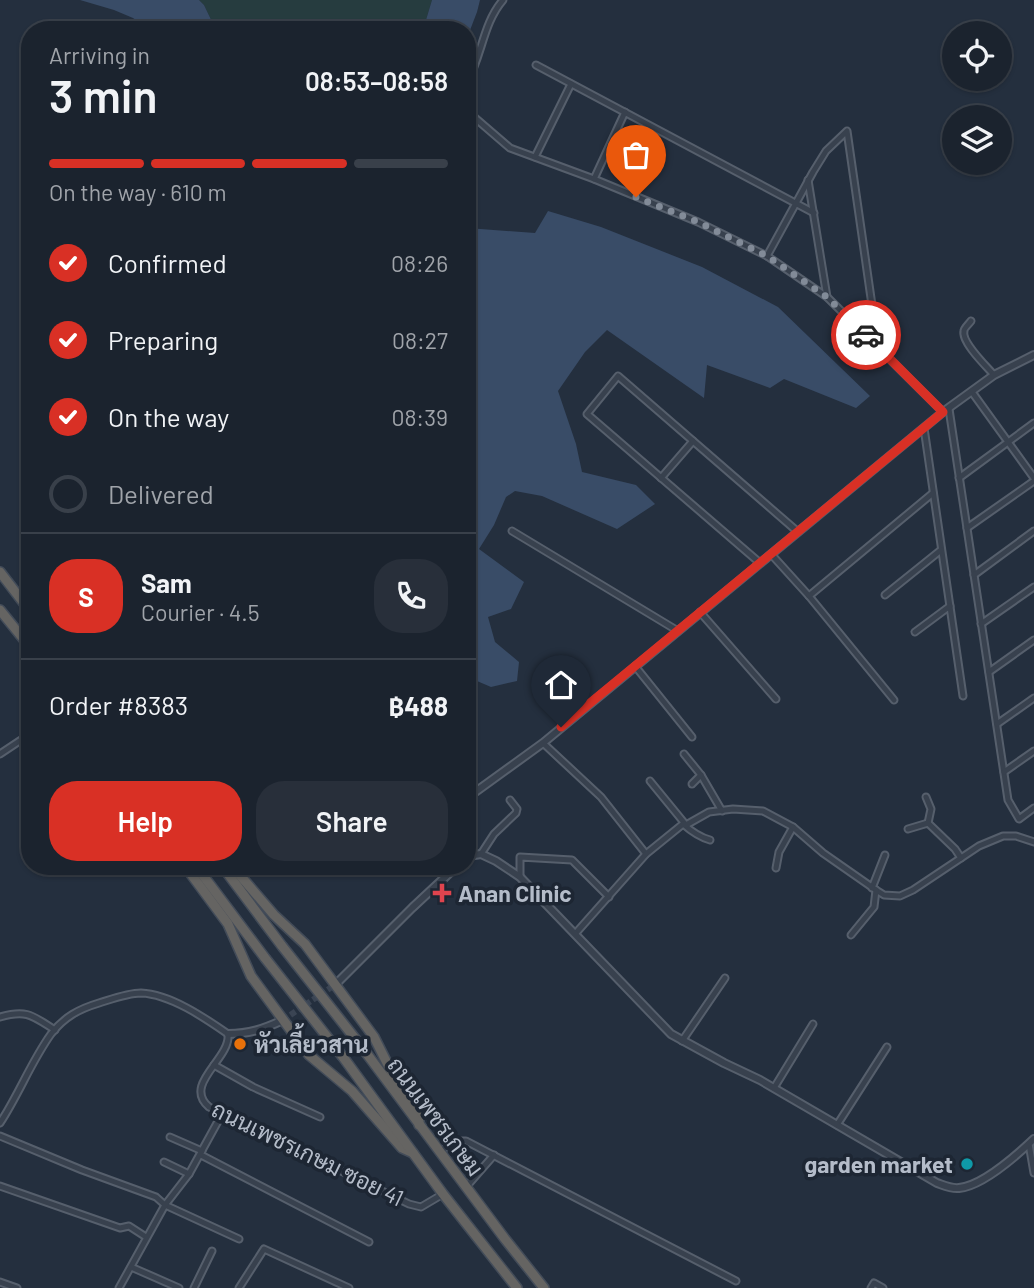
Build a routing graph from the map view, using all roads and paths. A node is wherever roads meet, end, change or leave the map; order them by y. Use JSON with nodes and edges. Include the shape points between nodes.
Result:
{"nodes":[{"id":1,"x":503,"y":0,"type":"edge"},
{"id":2,"x":476,"y":59,"type":"edge"},
{"id":3,"x":536,"y":65,"type":"dead end"},
{"id":4,"x":571,"y":84,"type":"junction"},
{"id":5,"x":625,"y":112,"type":"junction"},
{"id":6,"x":476,"y":119,"type":"edge"},
{"id":7,"x":535,"y":157,"type":"junction"},
{"id":8,"x":594,"y":179,"type":"junction"},
{"id":9,"x":808,"y":180,"type":"junction"},
{"id":10,"x":796,"y":202,"type":"junction"},
{"id":11,"x":814,"y":213,"type":"junction"},
{"id":12,"x":767,"y":256,"type":"junction"},
{"id":13,"x":827,"y":297,"type":"junction"},
{"id":14,"x":971,"y":321,"type":"dead end"},
{"id":15,"x":877,"y":347,"type":"junction"},
{"id":16,"x":1034,"y":355,"type":"edge"},
{"id":17,"x":994,"y":375,"type":"junction"},
{"id":18,"x":972,"y":392,"type":"junction"},
{"id":19,"x":946,"y":411,"type":"junction"},
{"id":20,"x":1034,"y":423,"type":"edge"},
{"id":21,"x":923,"y":428,"type":"junction"},
{"id":22,"x":693,"y":441,"type":"junction"},
{"id":23,"x":1008,"y":442,"type":"junction"},
{"id":24,"x":661,"y":478,"type":"junction"},
{"id":25,"x":959,"y":478,"type":"junction"},
{"id":26,"x":1034,"y":479,"type":"edge"},
{"id":27,"x":933,"y":493,"type":"junction"},
{"id":28,"x":967,"y":528,"type":"junction"},
{"id":29,"x":512,"y":531,"type":"dead end"},
{"id":30,"x":1034,"y":531,"type":"edge"},
{"id":31,"x":798,"y":532,"type":"junction"},
{"id":32,"x":942,"y":550,"type":"junction"},
{"id":33,"x":771,"y":554,"type":"junction"},
{"id":34,"x":760,"y":562,"type":"junction"},
{"id":35,"x":0,"y":572,"type":"edge"},
{"id":36,"x":974,"y":575,"type":"junction"},
{"id":37,"x":1034,"y":587,"type":"edge"},
{"id":38,"x":885,"y":595,"type":"dead end"},
{"id":39,"x":808,"y":596,"type":"junction"},
{"id":40,"x":21,"y":599,"type":"edge"},
{"id":41,"x":950,"y":606,"type":"junction"},
{"id":42,"x":0,"y":610,"type":"edge"},
{"id":43,"x":700,"y":612,"type":"junction"},
{"id":44,"x":981,"y":624,"type":"junction"},
{"id":45,"x":678,"y":631,"type":"junction"},
{"id":46,"x":915,"y":632,"type":"dead end"},
{"id":47,"x":21,"y":636,"type":"edge"},
{"id":48,"x":1034,"y":640,"type":"edge"},
{"id":49,"x":635,"y":666,"type":"junction"},
{"id":50,"x":989,"y":672,"type":"junction"},
{"id":51,"x":963,"y":696,"type":"dead end"},
{"id":52,"x":1034,"y":698,"type":"edge"},
{"id":53,"x":776,"y":699,"type":"dead end"},
{"id":54,"x":894,"y":700,"type":"dead end"},
{"id":55,"x":997,"y":724,"type":"junction"},
{"id":56,"x":692,"y":737,"type":"dead end"},
{"id":57,"x":21,"y":740,"type":"edge"},
{"id":58,"x":543,"y":743,"type":"junction"},
{"id":59,"x":1034,"y":751,"type":"edge"},
{"id":60,"x":0,"y":754,"type":"edge"},
{"id":61,"x":684,"y":754,"type":"dead end"},
{"id":62,"x":1004,"y":772,"type":"junction"},
{"id":63,"x":701,"y":775,"type":"junction"},
{"id":64,"x":650,"y":781,"type":"dead end"},
{"id":65,"x":692,"y":784,"type":"dead end"},
{"id":66,"x":476,"y":791,"type":"edge"},
{"id":67,"x":926,"y":797,"type":"dead end"},
{"id":68,"x":510,"y":800,"type":"dead end"},
{"id":69,"x":1034,"y":808,"type":"edge"},
{"id":70,"x":722,"y":811,"type":"junction"},
{"id":71,"x":928,"y":823,"type":"junction"},
{"id":72,"x":684,"y":825,"type":"junction"},
{"id":73,"x":793,"y":827,"type":"junction"},
{"id":74,"x":908,"y":829,"type":"dead end"},
{"id":75,"x":710,"y":840,"type":"dead end"},
{"id":76,"x":1034,"y":842,"type":"edge"},
{"id":77,"x":476,"y":854,"type":"edge"},
{"id":78,"x":481,"y":854,"type":"junction"},
{"id":79,"x":646,"y":854,"type":"junction"},
{"id":80,"x":885,"y":855,"type":"dead end"},
{"id":81,"x":961,"y":858,"type":"junction"},
{"id":82,"x":776,"y":868,"type":"dead end"},
{"id":83,"x":192,"y":875,"type":"edge"},
{"id":84,"x":203,"y":875,"type":"edge"},
{"id":85,"x":229,"y":875,"type":"edge"},
{"id":86,"x":240,"y":875,"type":"edge"},
{"id":87,"x":447,"y":875,"type":"edge"},
{"id":88,"x":520,"y":877,"type":"junction"},
{"id":89,"x":874,"y":889,"type":"junction"},
{"id":90,"x":609,"y":897,"type":"junction"},
{"id":91,"x":575,"y":934,"type":"junction"},
{"id":92,"x":851,"y":935,"type":"dead end"},
{"id":93,"x":725,"y":978,"type":"dead end"},
{"id":94,"x":337,"y":984,"type":"junction"},
{"id":95,"x":0,"y":1017,"type":"edge"},
{"id":96,"x":283,"y":1020,"type":"junction"},
{"id":97,"x":813,"y":1024,"type":"dead end"},
{"id":98,"x":55,"y":1030,"type":"junction"},
{"id":99,"x":228,"y":1034,"type":"junction"},
{"id":100,"x":682,"y":1041,"type":"junction"},
{"id":101,"x":887,"y":1047,"type":"dead end"},
{"id":102,"x":214,"y":1065,"type":"junction"},
{"id":103,"x":774,"y":1088,"type":"junction"},
{"id":104,"x":222,"y":1114,"type":"junction"},
{"id":105,"x":320,"y":1116,"type":"dead end"},
{"id":106,"x":0,"y":1123,"type":"edge"},
{"id":107,"x":419,"y":1125,"type":"junction"},
{"id":108,"x":837,"y":1125,"type":"junction"},
{"id":109,"x":0,"y":1136,"type":"edge"},
{"id":110,"x":170,"y":1137,"type":"dead end"},
{"id":111,"x":1031,"y":1142,"type":"edge"},
{"id":112,"x":439,"y":1151,"type":"junction"},
{"id":113,"x":202,"y":1153,"type":"junction"},
{"id":114,"x":413,"y":1153,"type":"junction"},
{"id":115,"x":494,"y":1155,"type":"junction"},
{"id":116,"x":164,"y":1162,"type":"dead end"},
{"id":117,"x":1034,"y":1173,"type":"edge"},
{"id":118,"x":189,"y":1174,"type":"junction"},
{"id":119,"x":0,"y":1185,"type":"edge"},
{"id":120,"x":466,"y":1187,"type":"junction"},
{"id":121,"x":443,"y":1194,"type":"junction"},
{"id":122,"x":165,"y":1205,"type":"junction"},
{"id":123,"x":146,"y":1237,"type":"junction"},
{"id":124,"x":239,"y":1239,"type":"dead end"},
{"id":125,"x":369,"y":1242,"type":"dead end"},
{"id":126,"x":212,"y":1251,"type":"dead end"},
{"id":127,"x":131,"y":1267,"type":"junction"},
{"id":128,"x":736,"y":1281,"type":"dead end"},
{"id":129,"x":0,"y":1282,"type":"edge"},
{"id":130,"x":17,"y":1288,"type":"edge"},
{"id":131,"x":119,"y":1288,"type":"edge"},
{"id":132,"x":179,"y":1288,"type":"edge"},
{"id":133,"x":194,"y":1288,"type":"edge"},
{"id":134,"x":239,"y":1288,"type":"edge"},
{"id":135,"x":349,"y":1288,"type":"edge"},
{"id":136,"x":517,"y":1288,"type":"edge"},
{"id":137,"x":544,"y":1288,"type":"edge"},
{"id":138,"x":871,"y":1288,"type":"edge"},
{"id":139,"x":883,"y":1288,"type":"edge"}],
"edges":[{"from":1,"to":2,"type":"street"},
{"from":3,"to":4,"type":"street"},
{"from":4,"to":5,"type":"street"},
{"from":4,"to":7,"type":"street"},
{"from":5,"to":8,"type":"street"},
{"from":5,"to":10,"type":"street"},
{"from":6,"to":7,"type":"street","via":[[510,148]]},
{"from":7,"to":8,"type":"street"},
{"from":8,"to":12,"type":"street"},
{"from":9,"to":10,"type":"street"},
{"from":9,"to":11,"type":"street"},
{"from":9,"to":15,"type":"street","via":[[826,151],[847,131]]},
{"from":10,"to":11,"type":"street"},
{"from":10,"to":12,"type":"street"},
{"from":11,"to":13,"type":"street"},
{"from":12,"to":13,"type":"street"},
{"from":13,"to":15,"type":"street"},
{"from":14,"to":17,"type":"street","via":[[963,332],[966,341]]},
{"from":15,"to":19,"type":"street"},
{"from":16,"to":17,"type":"street"},
{"from":17,"to":18,"type":"street"},
{"from":18,"to":19,"type":"street"},
{"from":18,"to":23,"type":"street"},
{"from":19,"to":21,"type":"street"},
{"from":19,"to":25,"type":"street"},
{"from":20,"to":23,"type":"street"},
{"from":21,"to":27,"type":"street"},
{"from":21,"to":31,"type":"street"},
{"from":22,"to":24,"type":"street"},
{"from":22,"to":24,"type":"street","via":[[618,376],[587,414]]},
{"from":22,"to":31,"type":"street"},
{"from":23,"to":25,"type":"street"},
{"from":23,"to":26,"type":"street"},
{"from":24,"to":34,"type":"street"},
{"from":25,"to":28,"type":"street"},
{"from":26,"to":28,"type":"street"},
{"from":27,"to":32,"type":"street"},
{"from":27,"to":39,"type":"street"},
{"from":28,"to":36,"type":"street"},
{"from":29,"to":45,"type":"street"},
{"from":30,"to":36,"type":"street"},
{"from":31,"to":33,"type":"street"},
{"from":32,"to":38,"type":"street"},
{"from":32,"to":41,"type":"street"},
{"from":33,"to":34,"type":"street"},
{"from":33,"to":39,"type":"street"},
{"from":34,"to":43,"type":"street"},
{"from":35,"to":40,"type":"highway"},
{"from":36,"to":44,"type":"street"},
{"from":37,"to":44,"type":"street"},
{"from":39,"to":54,"type":"street"},
{"from":41,"to":46,"type":"street"},
{"from":41,"to":51,"type":"street"},
{"from":42,"to":47,"type":"highway"},
{"from":43,"to":45,"type":"street"},
{"from":43,"to":53,"type":"street"},
{"from":44,"to":50,"type":"street"},
{"from":45,"to":49,"type":"street"},
{"from":48,"to":50,"type":"street"},
{"from":49,"to":56,"type":"street"},
{"from":49,"to":58,"type":"street"},
{"from":50,"to":55,"type":"street"},
{"from":52,"to":55,"type":"street"},
{"from":55,"to":62,"type":"street"},
{"from":57,"to":60,"type":"street"},
{"from":58,"to":66,"type":"street"},
{"from":58,"to":79,"type":"street","via":[[601,797]]},
{"from":59,"to":62,"type":"street"},
{"from":61,"to":63,"type":"street"},
{"from":62,"to":69,"type":"street","via":[[1008,800],[1019,819]]},
{"from":63,"to":65,"type":"street"},
{"from":63,"to":70,"type":"street"},
{"from":64,"to":72,"type":"street"},
{"from":67,"to":71,"type":"street","via":[[931,809]]},
{"from":68,"to":78,"type":"street","via":[[516,813]]},
{"from":70,"to":72,"type":"street","via":[[709,812]]},
{"from":70,"to":73,"type":"street","via":[[764,811]]},
{"from":71,"to":74,"type":"street"},
{"from":71,"to":81,"type":"street"},
{"from":72,"to":75,"type":"street"},
{"from":72,"to":79,"type":"street"},
{"from":73,"to":82,"type":"street"},
{"from":73,"to":89,"type":"street"},
{"from":76,"to":81,"type":"street","via":[[1003,836]]},
{"from":77,"to":78,"type":"street"},
{"from":78,"to":88,"type":"street"},
{"from":79,"to":90,"type":"street"},
{"from":80,"to":89,"type":"street"},
{"from":81,"to":89,"type":"street","via":[[900,896]]},
{"from":83,"to":96,"type":"highway","via":[[228,924],[251,976]]},
{"from":84,"to":114,"type":"highway","name":"ถนนเพชรเกษม","bridge":true},
{"from":85,"to":107,"type":"highway","name":"ถนนเพชรเกษม","bridge":true},
{"from":86,"to":94,"type":"highway"},
{"from":87,"to":94,"type":"street"},
{"from":88,"to":90,"type":"street","via":[[520,857],[572,860]]},
{"from":88,"to":91,"type":"street"},
{"from":89,"to":92,"type":"street","via":[[874,907]]},
{"from":90,"to":91,"type":"street"},
{"from":91,"to":100,"type":"street","via":[[644,1008]]},
{"from":93,"to":100,"type":"street"},
{"from":94,"to":107,"type":"highway","via":[[419,1113]]},
{"from":95,"to":98,"type":"street","via":[[16,1012]]},
{"from":96,"to":99,"type":"street","via":[[259,1031]]},
{"from":96,"to":114,"type":"highway","via":[[309,1055],[352,1091],[402,1148]]},
{"from":97,"to":103,"type":"street"},
{"from":98,"to":99,"type":"street","via":[[80,1009],[140,993],[171,1000]]},
{"from":98,"to":106,"type":"street"},
{"from":99,"to":102,"type":"street","name":"ถนนเพชรเกษม ซอย 41"},
{"from":100,"to":103,"type":"street"},
{"from":101,"to":108,"type":"street"},
{"from":102,"to":104,"type":"street","name":"ถนนเพชรเกษม ซอย 41","via":[[200,1091],[209,1108]]},
{"from":102,"to":105,"type":"street"},
{"from":103,"to":108,"type":"street"},
{"from":104,"to":113,"type":"street"},
{"from":104,"to":121,"type":"street","name":"ถนนเพชรเกษม ซอย 41","via":[[409,1204],[421,1207]]},
{"from":107,"to":112,"type":"highway","name":"ถนนเพชรเกษม"},
{"from":108,"to":111,"type":"street","via":[[937,1183],[958,1188],[1002,1168]]},
{"from":109,"to":122,"type":"street","via":[[156,1197]]},
{"from":110,"to":113,"type":"street"},
{"from":111,"to":117,"type":"street"},
{"from":112,"to":115,"type":"street","via":[[466,1140]]},
{"from":112,"to":120,"type":"highway","name":"ถนนเพชรเกษม"},
{"from":113,"to":118,"type":"street"},
{"from":113,"to":125,"type":"street"},
{"from":114,"to":121,"type":"highway","name":"ถนนเพชรเกษม"},
{"from":115,"to":120,"type":"street"},
{"from":115,"to":128,"type":"street"},
{"from":116,"to":118,"type":"street"},
{"from":118,"to":122,"type":"street"},
{"from":119,"to":123,"type":"street","via":[[120,1228],[130,1226]]},
{"from":120,"to":137,"type":"highway","name":"ถนนเพชรเกษม"},
{"from":121,"to":136,"type":"highway","name":"ถนนเพชรเกษม"},
{"from":122,"to":123,"type":"street"},
{"from":122,"to":124,"type":"street"},
{"from":123,"to":127,"type":"street"},
{"from":126,"to":133,"type":"street"},
{"from":127,"to":131,"type":"street"},
{"from":127,"to":132,"type":"street"},
{"from":129,"to":130,"type":"street"},
{"from":134,"to":135,"type":"street","via":[[264,1249]]},
{"from":138,"to":139,"type":"street","via":[[874,1283]]}]}
